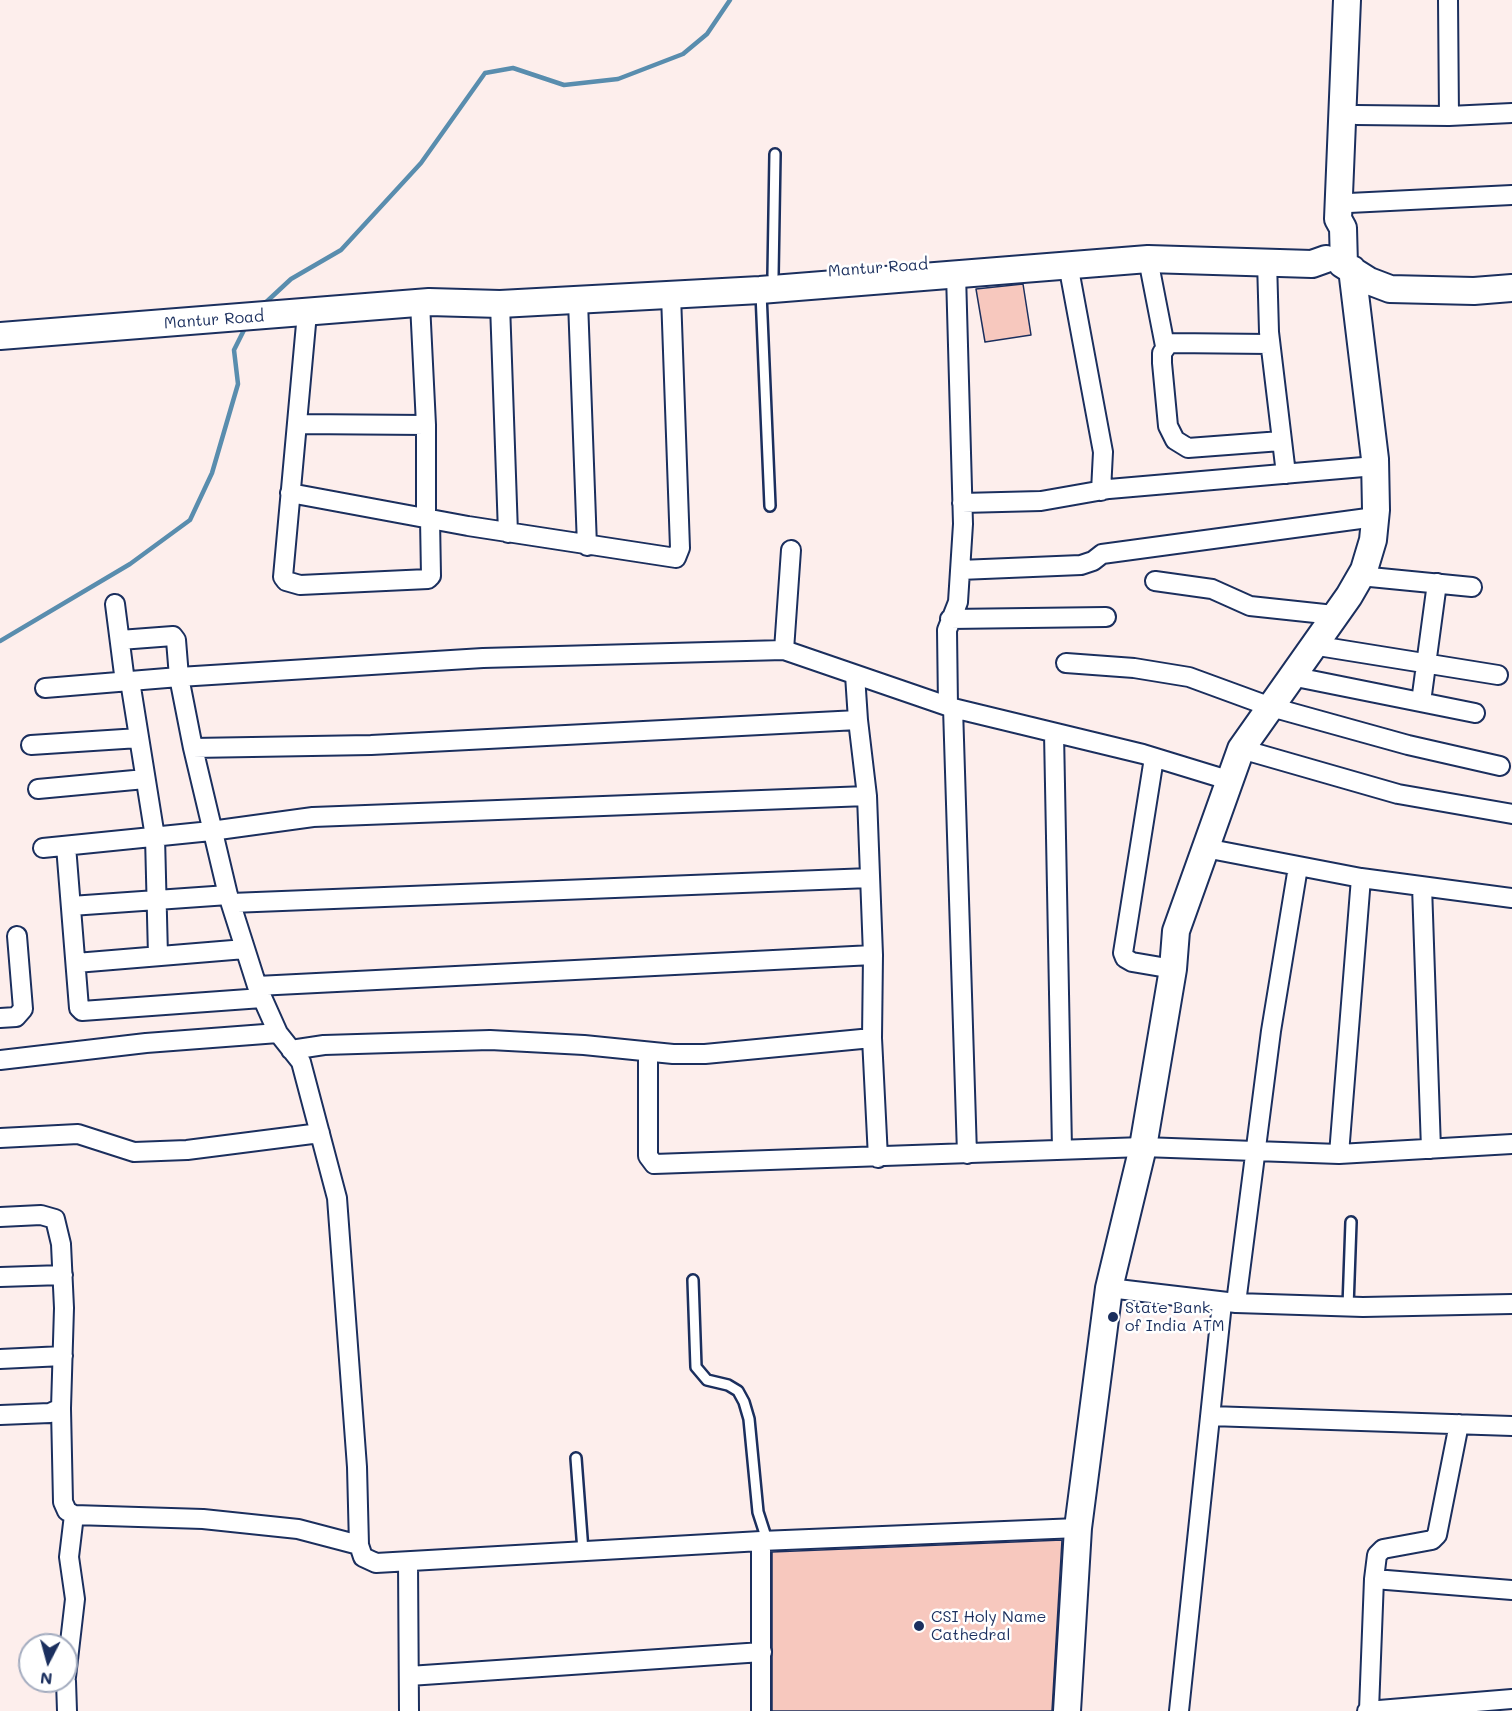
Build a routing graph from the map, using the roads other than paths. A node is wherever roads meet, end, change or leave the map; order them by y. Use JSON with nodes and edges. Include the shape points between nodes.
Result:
{"nodes":[{"id":1,"x":1347,"y":0,"type":"edge"},
{"id":2,"x":1362,"y":0,"type":"edge"},
{"id":3,"x":1448,"y":0,"type":"edge"},
{"id":4,"x":1512,"y":113,"type":"edge"},
{"id":5,"x":1356,"y":115,"type":"junction"},
{"id":6,"x":1449,"y":116,"type":"junction"},
{"id":7,"x":775,"y":154,"type":"dead end"},
{"id":8,"x":1512,"y":195,"type":"edge"},
{"id":9,"x":1349,"y":203,"type":"junction"},
{"id":10,"x":1343,"y":228,"type":"junction"},
{"id":11,"x":1148,"y":259,"type":"junction"},
{"id":12,"x":1267,"y":261,"type":"junction"},
{"id":13,"x":1068,"y":264,"type":"junction"},
{"id":14,"x":1340,"y":264,"type":"junction"},
{"id":15,"x":956,"y":274,"type":"junction"},
{"id":16,"x":767,"y":283,"type":"junction"},
{"id":17,"x":1512,"y":288,"type":"edge"},
{"id":18,"x":671,"y":295,"type":"junction"},
{"id":19,"x":578,"y":301,"type":"junction"},
{"id":20,"x":424,"y":303,"type":"junction"},
{"id":21,"x":500,"y":304,"type":"junction"},
{"id":22,"x":296,"y":314,"type":"junction"},
{"id":23,"x":0,"y":336,"type":"edge"},
{"id":24,"x":1270,"y":344,"type":"junction"},
{"id":25,"x":1165,"y":346,"type":"junction"},
{"id":26,"x":297,"y":424,"type":"junction"},
{"id":27,"x":426,"y":425,"type":"junction"},
{"id":28,"x":1281,"y":441,"type":"junction"},
{"id":29,"x":1375,"y":466,"type":"junction"},
{"id":30,"x":1286,"y":474,"type":"junction"},
{"id":31,"x":1101,"y":491,"type":"junction"},
{"id":32,"x":290,"y":493,"type":"junction"},
{"id":33,"x":962,"y":503,"type":"junction"},
{"id":34,"x":770,"y":506,"type":"dead end"},
{"id":35,"x":1375,"y":518,"type":"junction"},
{"id":36,"x":428,"y":519,"type":"junction"},
{"id":37,"x":508,"y":533,"type":"junction"},
{"id":38,"x":587,"y":546,"type":"junction"},
{"id":39,"x":791,"y":550,"type":"dead end"},
{"id":40,"x":960,"y":570,"type":"junction"},
{"id":41,"x":1360,"y":576,"type":"junction"},
{"id":42,"x":1155,"y":581,"type":"dead end"},
{"id":43,"x":1437,"y":583,"type":"junction"},
{"id":44,"x":1472,"y":587,"type":"dead end"},
{"id":45,"x":115,"y":604,"type":"dead end"},
{"id":46,"x":1334,"y":615,"type":"junction"},
{"id":47,"x":1106,"y":617,"type":"dead end"},
{"id":48,"x":951,"y":619,"type":"junction"},
{"id":49,"x":120,"y":640,"type":"junction"},
{"id":50,"x":1312,"y":645,"type":"junction"},
{"id":51,"x":784,"y":650,"type":"junction"},
{"id":52,"x":1066,"y":663,"type":"dead end"},
{"id":53,"x":1425,"y":663,"type":"junction"},
{"id":54,"x":855,"y":675,"type":"junction"},
{"id":55,"x":1498,"y":675,"type":"dead end"},
{"id":56,"x":1291,"y":676,"type":"junction"},
{"id":57,"x":179,"y":677,"type":"junction"},
{"id":58,"x":128,"y":681,"type":"junction"},
{"id":59,"x":45,"y":688,"type":"dead end"},
{"id":60,"x":1421,"y":702,"type":"junction"},
{"id":61,"x":951,"y":707,"type":"junction"},
{"id":62,"x":1271,"y":707,"type":"junction"},
{"id":63,"x":1474,"y":713,"type":"dead end"},
{"id":64,"x":858,"y":720,"type":"junction"},
{"id":65,"x":1054,"y":733,"type":"junction"},
{"id":66,"x":139,"y":738,"type":"junction"},
{"id":67,"x":31,"y":745,"type":"dead end"},
{"id":68,"x":193,"y":748,"type":"junction"},
{"id":69,"x":1241,"y":749,"type":"junction"},
{"id":70,"x":1154,"y":758,"type":"junction"},
{"id":71,"x":1500,"y":766,"type":"dead end"},
{"id":72,"x":146,"y":779,"type":"junction"},
{"id":73,"x":1228,"y":780,"type":"junction"},
{"id":74,"x":38,"y":789,"type":"dead end"},
{"id":75,"x":867,"y":796,"type":"junction"},
{"id":76,"x":1512,"y":814,"type":"edge"},
{"id":77,"x":212,"y":831,"type":"junction"},
{"id":78,"x":154,"y":837,"type":"junction"},
{"id":79,"x":66,"y":846,"type":"junction"},
{"id":80,"x":43,"y":848,"type":"dead end"},
{"id":81,"x":1205,"y":848,"type":"junction"},
{"id":82,"x":1298,"y":867,"type":"junction"},
{"id":83,"x":870,"y":878,"type":"junction"},
{"id":84,"x":1360,"y":878,"type":"junction"},
{"id":85,"x":1422,"y":886,"type":"junction"},
{"id":86,"x":1512,"y":898,"type":"edge"},
{"id":87,"x":229,"y":899,"type":"junction"},
{"id":88,"x":156,"y":900,"type":"junction"},
{"id":89,"x":71,"y":906,"type":"junction"},
{"id":90,"x":17,"y":936,"type":"dead end"},
{"id":91,"x":245,"y":949,"type":"junction"},
{"id":92,"x":873,"y":955,"type":"junction"},
{"id":93,"x":158,"y":956,"type":"junction"},
{"id":94,"x":76,"y":963,"type":"junction"},
{"id":95,"x":1173,"y":969,"type":"junction"},
{"id":96,"x":260,"y":992,"type":"junction"},
{"id":97,"x":0,"y":1018,"type":"edge"},
{"id":98,"x":278,"y":1033,"type":"junction"},
{"id":99,"x":872,"y":1038,"type":"junction"},
{"id":100,"x":291,"y":1050,"type":"junction"},
{"id":101,"x":648,"y":1052,"type":"junction"},
{"id":102,"x":0,"y":1060,"type":"edge"},
{"id":103,"x":320,"y":1133,"type":"junction"},
{"id":104,"x":0,"y":1138,"type":"edge"},
{"id":105,"x":1512,"y":1144,"type":"edge"},
{"id":106,"x":1143,"y":1147,"type":"junction"},
{"id":107,"x":1062,"y":1149,"type":"junction"},
{"id":108,"x":1431,"y":1149,"type":"junction"},
{"id":109,"x":1255,"y":1151,"type":"junction"},
{"id":110,"x":966,"y":1154,"type":"junction"},
{"id":111,"x":1339,"y":1154,"type":"junction"},
{"id":112,"x":879,"y":1158,"type":"junction"},
{"id":113,"x":0,"y":1217,"type":"edge"},
{"id":114,"x":1351,"y":1222,"type":"dead end"},
{"id":115,"x":63,"y":1275,"type":"junction"},
{"id":116,"x":0,"y":1277,"type":"edge"},
{"id":117,"x":693,"y":1280,"type":"dead end"},
{"id":118,"x":1109,"y":1288,"type":"junction"},
{"id":119,"x":1229,"y":1303,"type":"junction"},
{"id":120,"x":1512,"y":1304,"type":"edge"},
{"id":121,"x":1348,"y":1307,"type":"junction"},
{"id":122,"x":63,"y":1356,"type":"junction"},
{"id":123,"x":0,"y":1359,"type":"edge"},
{"id":124,"x":61,"y":1409,"type":"junction"},
{"id":125,"x":0,"y":1415,"type":"edge"},
{"id":126,"x":1210,"y":1416,"type":"junction"},
{"id":127,"x":1459,"y":1424,"type":"junction"},
{"id":128,"x":1512,"y":1426,"type":"edge"},
{"id":129,"x":576,"y":1458,"type":"dead end"},
{"id":130,"x":75,"y":1515,"type":"junction"},
{"id":131,"x":1078,"y":1528,"type":"junction"},
{"id":132,"x":764,"y":1541,"type":"junction"},
{"id":133,"x":359,"y":1545,"type":"junction"},
{"id":134,"x":583,"y":1551,"type":"junction"},
{"id":135,"x":408,"y":1562,"type":"junction"},
{"id":136,"x":1374,"y":1579,"type":"junction"},
{"id":137,"x":1512,"y":1590,"type":"edge"},
{"id":138,"x":71,"y":1633,"type":"edge"},
{"id":139,"x":762,"y":1652,"type":"junction"},
{"id":140,"x":409,"y":1676,"type":"junction"},
{"id":141,"x":66,"y":1693,"type":"edge"},
{"id":142,"x":1512,"y":1699,"type":"edge"},
{"id":143,"x":1368,"y":1710,"type":"edge"},
{"id":144,"x":67,"y":1711,"type":"edge"},
{"id":145,"x":409,"y":1711,"type":"edge"},
{"id":146,"x":761,"y":1711,"type":"edge"},
{"id":147,"x":1067,"y":1711,"type":"edge"},
{"id":148,"x":1179,"y":1711,"type":"edge"}],
"edges":[{"from":1,"to":10,"type":"main road","via":[[1338,219]]},
{"from":2,"to":5,"type":"main road"},
{"from":3,"to":6,"type":"street"},
{"from":4,"to":6,"type":"street"},
{"from":5,"to":6,"type":"street"},
{"from":5,"to":9,"type":"main road"},
{"from":7,"to":16,"type":"lane"},
{"from":8,"to":9,"type":"street"},
{"from":9,"to":10,"type":"main road"},
{"from":10,"to":14,"type":"main road"},
{"from":11,"to":12,"type":"main road","name":"Mantur Road"},
{"from":11,"to":13,"type":"main road","name":"Mantur Road"},
{"from":11,"to":25,"type":"street"},
{"from":12,"to":14,"type":"main road","name":"Mantur Road"},
{"from":12,"to":24,"type":"street"},
{"from":13,"to":15,"type":"main road","name":"Mantur Road"},
{"from":13,"to":31,"type":"street","via":[[1103,452]]},
{"from":14,"to":16,"type":"main road","name":"Mantur Road","via":[[1312,249],[1188,246]]},
{"from":14,"to":17,"type":"main road","name":"Mantur Road","via":[[1390,289]]},
{"from":14,"to":29,"type":"main road"},
{"from":15,"to":16,"type":"main road","name":"Mantur Road"},
{"from":15,"to":33,"type":"street"},
{"from":16,"to":18,"type":"main road","name":"Mantur Road"},
{"from":16,"to":20,"type":"main road","name":"Mantur Road","via":[[442,296]]},
{"from":16,"to":34,"type":"lane"},
{"from":18,"to":19,"type":"main road","name":"Mantur Road"},
{"from":18,"to":38,"type":"street","via":[[679,553],[670,560]]},
{"from":19,"to":21,"type":"main road","name":"Mantur Road"},
{"from":19,"to":38,"type":"street"},
{"from":20,"to":21,"type":"main road","name":"Mantur Road"},
{"from":20,"to":22,"type":"main road","name":"Mantur Road"},
{"from":20,"to":27,"type":"street"},
{"from":21,"to":37,"type":"street"},
{"from":22,"to":23,"type":"main road","name":"Mantur Road"},
{"from":22,"to":26,"type":"street"},
{"from":24,"to":25,"type":"street","via":[[1175,341]]},
{"from":24,"to":28,"type":"street"},
{"from":25,"to":28,"type":"street","via":[[1162,363],[1168,426],[1181,446],[1195,449]]},
{"from":26,"to":27,"type":"street"},
{"from":26,"to":32,"type":"street"},
{"from":27,"to":36,"type":"street"},
{"from":28,"to":30,"type":"street"},
{"from":29,"to":30,"type":"street"},
{"from":29,"to":35,"type":"main road"},
{"from":30,"to":31,"type":"street"},
{"from":31,"to":33,"type":"street","via":[[1041,501]]},
{"from":32,"to":36,"type":"street"},
{"from":32,"to":36,"type":"street","via":[[283,577],[292,583],[428,579]]},
{"from":33,"to":40,"type":"street"},
{"from":35,"to":40,"type":"street","via":[[1102,554],[1081,565]]},
{"from":35,"to":41,"type":"main road"},
{"from":36,"to":37,"type":"street"},
{"from":37,"to":38,"type":"street"},
{"from":39,"to":51,"type":"street"},
{"from":40,"to":48,"type":"street","via":[[958,602]]},
{"from":41,"to":43,"type":"street"},
{"from":41,"to":46,"type":"main road"},
{"from":42,"to":46,"type":"street","via":[[1212,589],[1250,606]]},
{"from":43,"to":44,"type":"street"},
{"from":43,"to":53,"type":"street"},
{"from":45,"to":49,"type":"street"},
{"from":46,"to":50,"type":"main road"},
{"from":47,"to":48,"type":"street"},
{"from":48,"to":61,"type":"street","via":[[946,630]]},
{"from":49,"to":57,"type":"street","via":[[173,636]]},
{"from":49,"to":58,"type":"street"},
{"from":50,"to":53,"type":"street"},
{"from":50,"to":56,"type":"main road"},
{"from":51,"to":54,"type":"street"},
{"from":51,"to":57,"type":"street","via":[[483,658]]},
{"from":52,"to":62,"type":"street","via":[[1189,677]]},
{"from":53,"to":55,"type":"street"},
{"from":53,"to":60,"type":"street"},
{"from":54,"to":61,"type":"street"},
{"from":54,"to":64,"type":"street"},
{"from":56,"to":60,"type":"street"},
{"from":56,"to":62,"type":"main road"},
{"from":57,"to":58,"type":"street"},
{"from":57,"to":68,"type":"street"},
{"from":58,"to":59,"type":"street"},
{"from":58,"to":66,"type":"street"},
{"from":60,"to":63,"type":"street"},
{"from":61,"to":65,"type":"street"},
{"from":61,"to":110,"type":"street"},
{"from":62,"to":69,"type":"main road"},
{"from":62,"to":71,"type":"street","via":[[1418,748]]},
{"from":64,"to":68,"type":"street","via":[[371,745]]},
{"from":64,"to":75,"type":"street"},
{"from":65,"to":70,"type":"street"},
{"from":65,"to":107,"type":"street"},
{"from":66,"to":67,"type":"street"},
{"from":66,"to":72,"type":"street"},
{"from":68,"to":77,"type":"street"},
{"from":69,"to":73,"type":"main road"},
{"from":69,"to":76,"type":"street","via":[[1398,794]]},
{"from":70,"to":73,"type":"street"},
{"from":70,"to":95,"type":"street","via":[[1123,953],[1132,962]]},
{"from":72,"to":74,"type":"street"},
{"from":72,"to":78,"type":"street"},
{"from":73,"to":81,"type":"main road"},
{"from":75,"to":77,"type":"street","via":[[313,817]]},
{"from":75,"to":83,"type":"street"},
{"from":77,"to":78,"type":"street"},
{"from":77,"to":87,"type":"street"},
{"from":78,"to":79,"type":"street"},
{"from":78,"to":88,"type":"street"},
{"from":79,"to":80,"type":"street"},
{"from":79,"to":89,"type":"street"},
{"from":81,"to":82,"type":"street"},
{"from":81,"to":95,"type":"main road","via":[[1176,931]]},
{"from":82,"to":84,"type":"street"},
{"from":82,"to":109,"type":"street"},
{"from":83,"to":87,"type":"street"},
{"from":83,"to":92,"type":"street"},
{"from":84,"to":85,"type":"street"},
{"from":84,"to":111,"type":"street"},
{"from":85,"to":86,"type":"street"},
{"from":85,"to":108,"type":"street"},
{"from":87,"to":88,"type":"street"},
{"from":87,"to":91,"type":"street"},
{"from":88,"to":89,"type":"street"},
{"from":88,"to":93,"type":"street"},
{"from":89,"to":94,"type":"street"},
{"from":90,"to":97,"type":"street","via":[[23,1009],[16,1017]]},
{"from":91,"to":93,"type":"street"},
{"from":91,"to":96,"type":"street"},
{"from":92,"to":96,"type":"street"},
{"from":92,"to":99,"type":"street"},
{"from":93,"to":94,"type":"street"},
{"from":94,"to":96,"type":"street","via":[[82,1011]]},
{"from":95,"to":106,"type":"main road"},
{"from":96,"to":98,"type":"street"},
{"from":98,"to":100,"type":"street"},
{"from":98,"to":102,"type":"street"},
{"from":99,"to":101,"type":"street","via":[[705,1054]]},
{"from":99,"to":112,"type":"street"},
{"from":100,"to":101,"type":"street","via":[[324,1045],[490,1040]]},
{"from":100,"to":103,"type":"street","via":[[301,1062]]},
{"from":101,"to":112,"type":"street","via":[[648,1156],[654,1164]]},
{"from":103,"to":104,"type":"street","via":[[187,1150],[134,1152],[78,1134]]},
{"from":103,"to":133,"type":"street","via":[[337,1198]]},
{"from":105,"to":108,"type":"street"},
{"from":106,"to":107,"type":"street"},
{"from":106,"to":109,"type":"street"},
{"from":106,"to":118,"type":"main road"},
{"from":107,"to":110,"type":"street"},
{"from":108,"to":111,"type":"street"},
{"from":109,"to":111,"type":"street"},
{"from":109,"to":119,"type":"street"},
{"from":110,"to":112,"type":"street"},
{"from":113,"to":115,"type":"street","via":[[41,1215],[55,1219]]},
{"from":114,"to":121,"type":"lane"},
{"from":115,"to":116,"type":"street"},
{"from":115,"to":122,"type":"street"},
{"from":117,"to":132,"type":"lane","via":[[696,1367],[707,1380],[738,1391],[744,1402]]},
{"from":118,"to":119,"type":"street"},
{"from":118,"to":131,"type":"main road"},
{"from":119,"to":121,"type":"street"},
{"from":119,"to":126,"type":"street"},
{"from":120,"to":121,"type":"street"},
{"from":122,"to":123,"type":"street"},
{"from":122,"to":124,"type":"street"},
{"from":124,"to":125,"type":"street"},
{"from":124,"to":130,"type":"street","via":[[63,1502],[67,1511]]},
{"from":126,"to":127,"type":"street"},
{"from":126,"to":148,"type":"street"},
{"from":127,"to":128,"type":"street"},
{"from":127,"to":136,"type":"street","via":[[1437,1535],[1432,1540],[1383,1549],[1377,1555]]},
{"from":129,"to":134,"type":"lane"},
{"from":130,"to":133,"type":"street","via":[[203,1519],[298,1529]]},
{"from":130,"to":138,"type":"street","via":[[69,1540],[75,1599]]},
{"from":131,"to":132,"type":"street"},
{"from":131,"to":147,"type":"main road"},
{"from":132,"to":134,"type":"street"},
{"from":132,"to":139,"type":"street"},
{"from":133,"to":135,"type":"street","via":[[363,1557],[376,1563]]},
{"from":134,"to":135,"type":"street"},
{"from":135,"to":140,"type":"street"},
{"from":136,"to":137,"type":"street"},
{"from":136,"to":143,"type":"street"},
{"from":139,"to":140,"type":"street"},
{"from":139,"to":146,"type":"street"},
{"from":140,"to":145,"type":"street"},
{"from":141,"to":144,"type":"street"},
{"from":142,"to":143,"type":"street"}]}
